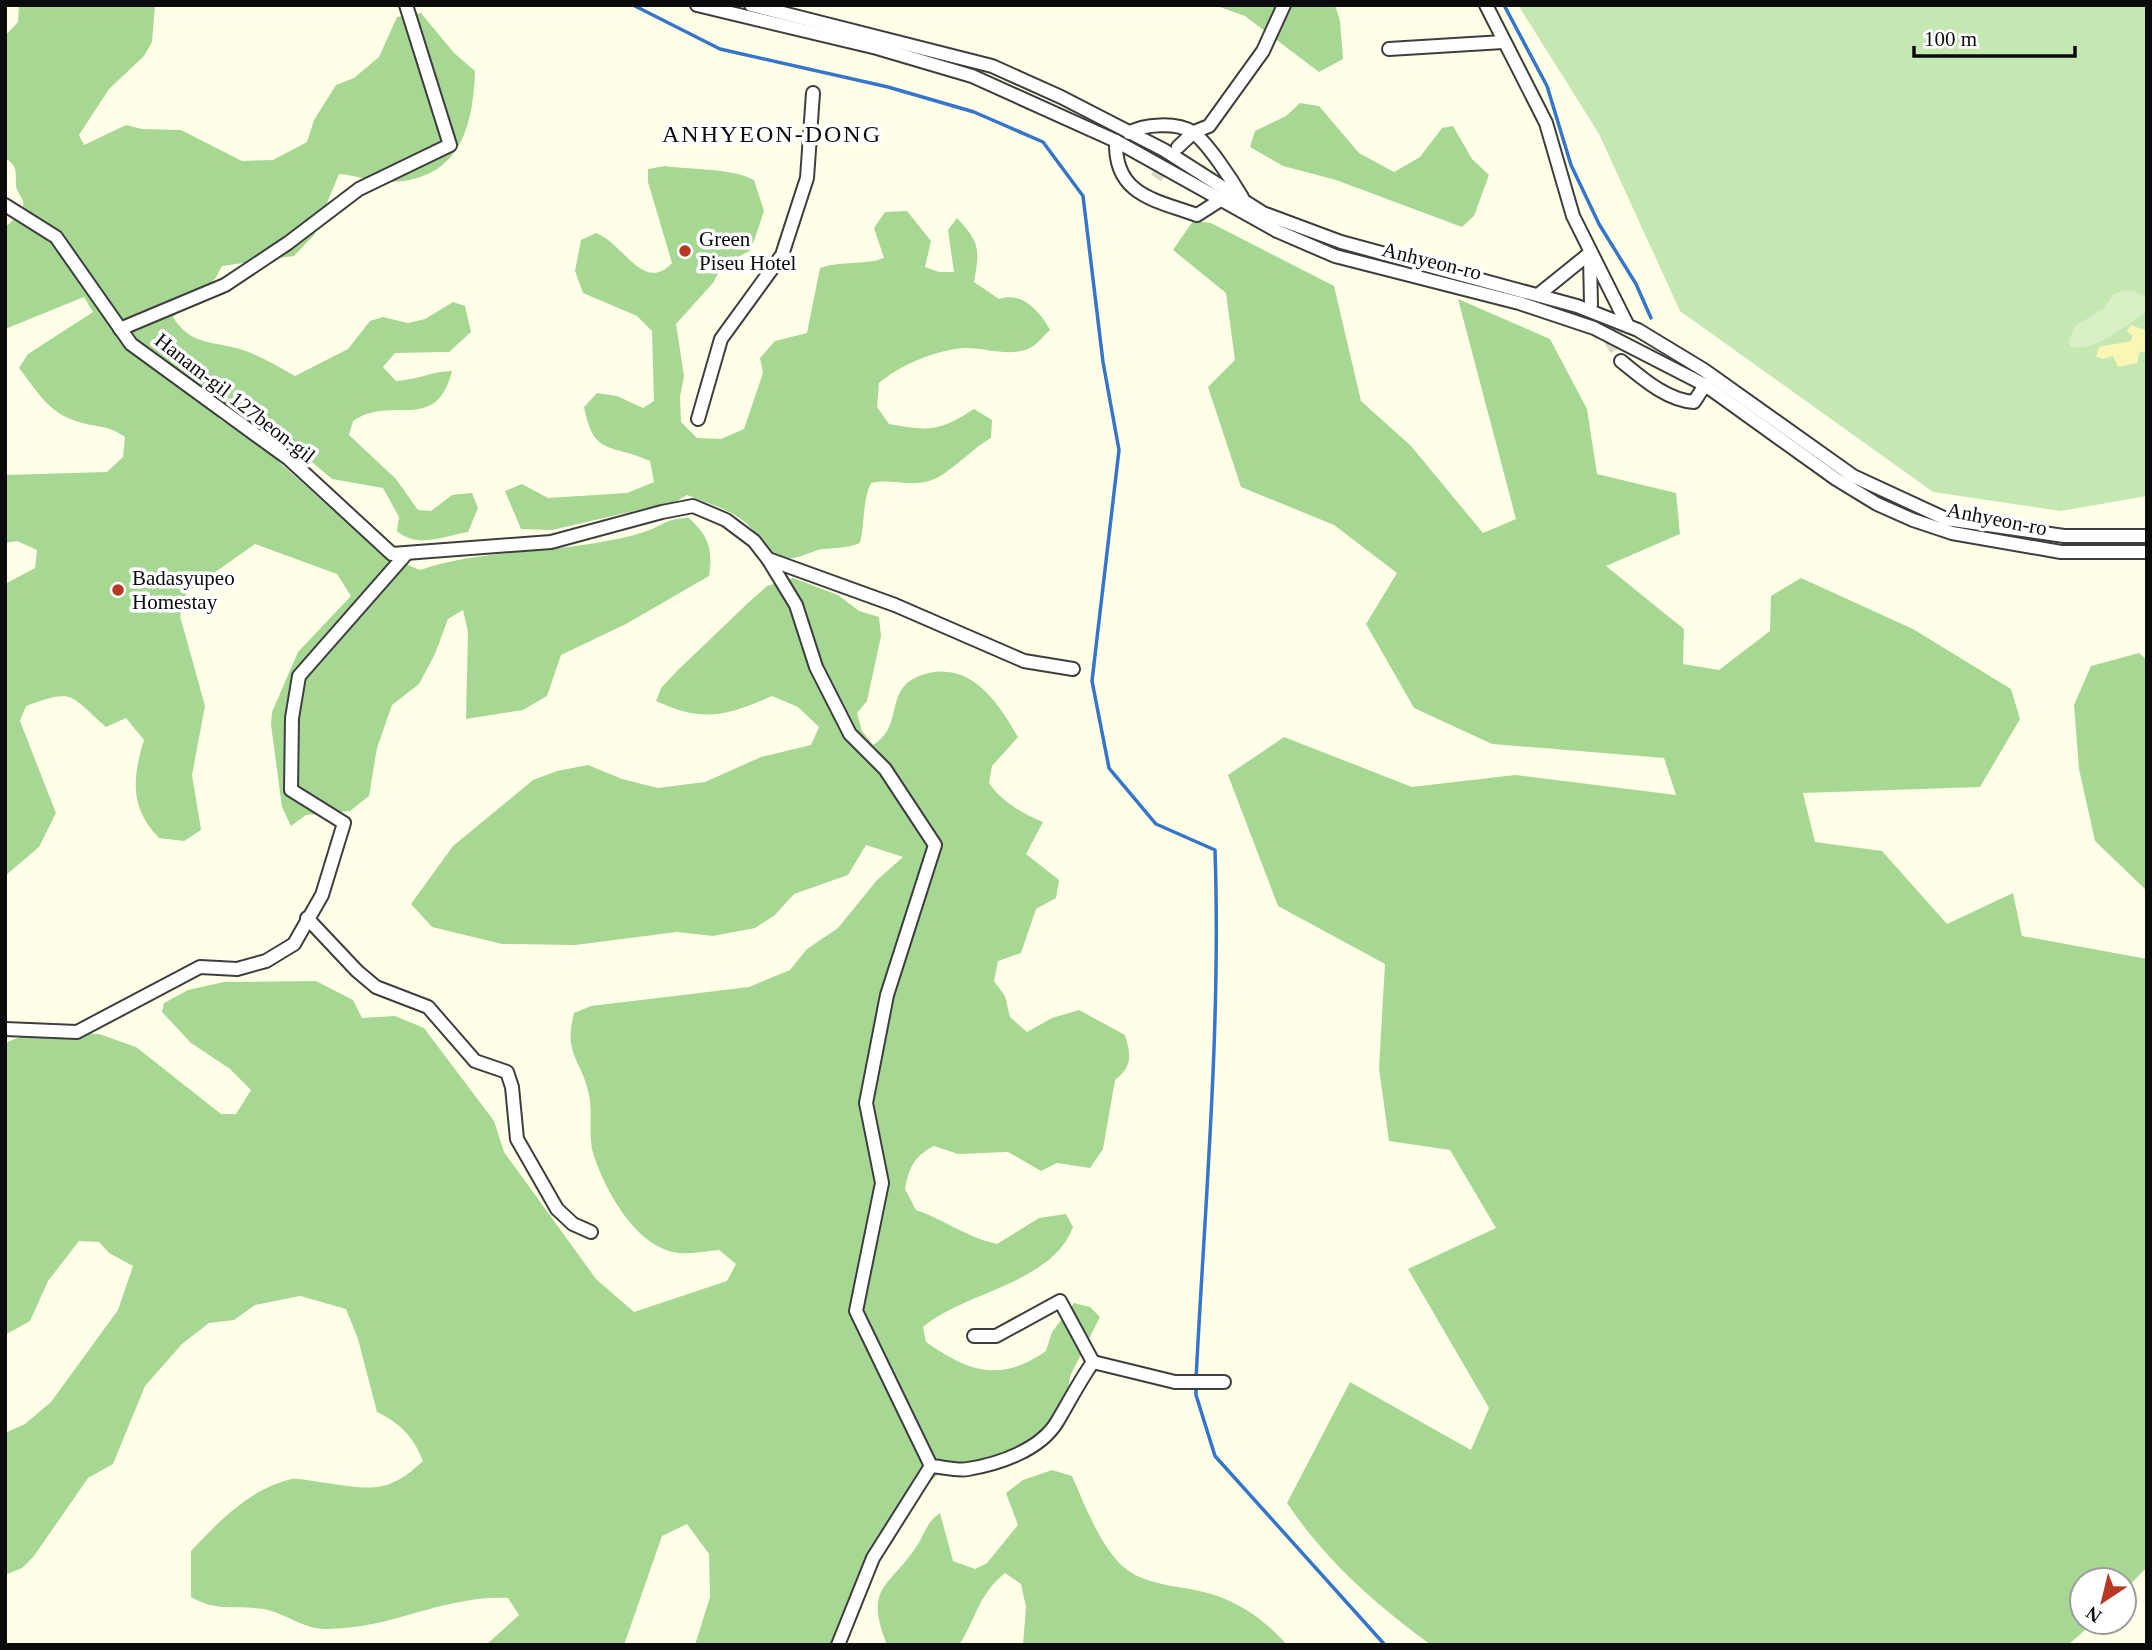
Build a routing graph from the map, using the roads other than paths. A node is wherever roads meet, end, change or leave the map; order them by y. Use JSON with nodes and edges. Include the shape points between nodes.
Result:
{"nodes":[{"id":1,"x":406,"y":5,"type":"edge"},
{"id":2,"x":697,"y":5,"type":"edge"},
{"id":3,"x":751,"y":5,"type":"edge"},
{"id":4,"x":1284,"y":5,"type":"edge"},
{"id":5,"x":1486,"y":5,"type":"edge"},
{"id":6,"x":1503,"y":42,"type":"junction"},
{"id":7,"x":1389,"y":49,"type":"dead end"},
{"id":8,"x":813,"y":93,"type":"dead end"},
{"id":9,"x":1194,"y":132,"type":"junction"},
{"id":10,"x":1129,"y":133,"type":"junction"},
{"id":11,"x":1116,"y":141,"type":"junction"},
{"id":12,"x":1178,"y":147,"type":"tunnel mouth"},
{"id":13,"x":1222,"y":199,"type":"junction"},
{"id":14,"x":1244,"y":200,"type":"junction"},
{"id":15,"x":5,"y":205,"type":"edge"},
{"id":16,"x":1590,"y":253,"type":"junction"},
{"id":17,"x":1538,"y":295,"type":"junction"},
{"id":18,"x":1591,"y":304,"type":"tunnel mouth"},
{"id":19,"x":1628,"y":326,"type":"junction"},
{"id":20,"x":120,"y":329,"type":"junction"},
{"id":21,"x":1620,"y":361,"type":"tunnel mouth"},
{"id":22,"x":1705,"y":385,"type":"junction"},
{"id":23,"x":698,"y":419,"type":"dead end"},
{"id":24,"x":2147,"y":536,"type":"edge"},
{"id":25,"x":2147,"y":552,"type":"edge"},
{"id":26,"x":407,"y":553,"type":"junction"},
{"id":27,"x":768,"y":559,"type":"junction"},
{"id":28,"x":1073,"y":669,"type":"dead end"},
{"id":29,"x":307,"y":918,"type":"junction"},
{"id":30,"x":5,"y":1029,"type":"edge"},
{"id":31,"x":591,"y":1232,"type":"dead end"},
{"id":32,"x":974,"y":1336,"type":"dead end"},
{"id":33,"x":1093,"y":1362,"type":"junction"},
{"id":34,"x":1224,"y":1382,"type":"dead end"},
{"id":35,"x":931,"y":1465,"type":"junction"},
{"id":36,"x":838,"y":1645,"type":"edge"}],
"edges":[{"from":1,"to":20,"type":"street","via":[[450,145],[359,188],[225,285]]},
{"from":2,"to":11,"type":"street","name":"Anhyeon-ro","via":[[972,76]]},
{"from":3,"to":10,"type":"street","name":"Anhyeon-ro","via":[[992,66]]},
{"from":4,"to":9,"type":"street","via":[[1255,62],[1209,126]]},
{"from":5,"to":6,"type":"street"},
{"from":6,"to":7,"type":"street"},
{"from":6,"to":16,"type":"street","via":[[1546,123],[1573,216]]},
{"from":8,"to":23,"type":"street","via":[[807,178],[782,255],[721,339]]},
{"from":9,"to":10,"type":"street","via":[[1140,126]]},
{"from":9,"to":12,"type":"street"},
{"from":9,"to":14,"type":"street"},
{"from":10,"to":14,"type":"street","name":"Anhyeon-ro"},
{"from":11,"to":13,"type":"street","name":"Anhyeon-ro"},
{"from":11,"to":13,"type":"street","via":[[1115,161],[1139,194],[1197,215]]},
{"from":13,"to":22,"type":"street","name":"Anhyeon-ro","via":[[1277,231],[1335,256],[1519,303],[1594,328]]},
{"from":14,"to":17,"type":"street","name":"Anhyeon-ro","via":[[1340,242]]},
{"from":15,"to":20,"type":"street","name":"Hanam-gil 127beon-gil","via":[[57,237]]},
{"from":16,"to":17,"type":"street"},
{"from":16,"to":18,"type":"street"},
{"from":16,"to":19,"type":"street"},
{"from":17,"to":19,"type":"street","name":"Anhyeon-ro"},
{"from":19,"to":24,"type":"street","name":"Anhyeon-ro","via":[[1704,370],[1853,476],[1946,519],[2064,536]]},
{"from":20,"to":26,"type":"street","name":"Hanam-gil 127beon-gil","via":[[131,344],[289,459],[392,554]]},
{"from":21,"to":22,"type":"street","via":[[1666,394],[1684,401],[1694,402]]},
{"from":22,"to":25,"type":"street","name":"Anhyeon-ro","via":[[1836,479],[1913,520],[1952,533],[2061,552]]},
{"from":26,"to":27,"type":"street","name":"Hanam-gil 127beon-gil","via":[[551,542],[693,506],[726,520],[754,541]]},
{"from":26,"to":29,"type":"street","via":[[299,676],[292,718],[291,790],[344,823],[322,895]]},
{"from":27,"to":28,"type":"street","via":[[1024,661]]},
{"from":27,"to":35,"type":"street","name":"Hanam-gil 127beon-gil","via":[[796,605],[816,667],[850,734],[885,769],[935,845],[887,995],[866,1103],[882,1183],[856,1311]]},
{"from":29,"to":30,"type":"street","via":[[294,944],[266,961],[237,969],[200,967],[77,1032]]},
{"from":29,"to":31,"type":"street","via":[[376,987],[428,1007],[475,1061],[507,1072],[517,1139],[557,1209]]},
{"from":32,"to":33,"type":"street","via":[[996,1336],[1060,1301]]},
{"from":33,"to":34,"type":"street","via":[[1175,1382]]},
{"from":33,"to":35,"type":"street","via":[[1056,1424],[1037,1443],[1014,1456],[967,1469]]},
{"from":35,"to":36,"type":"street","via":[[873,1558]]}]}
